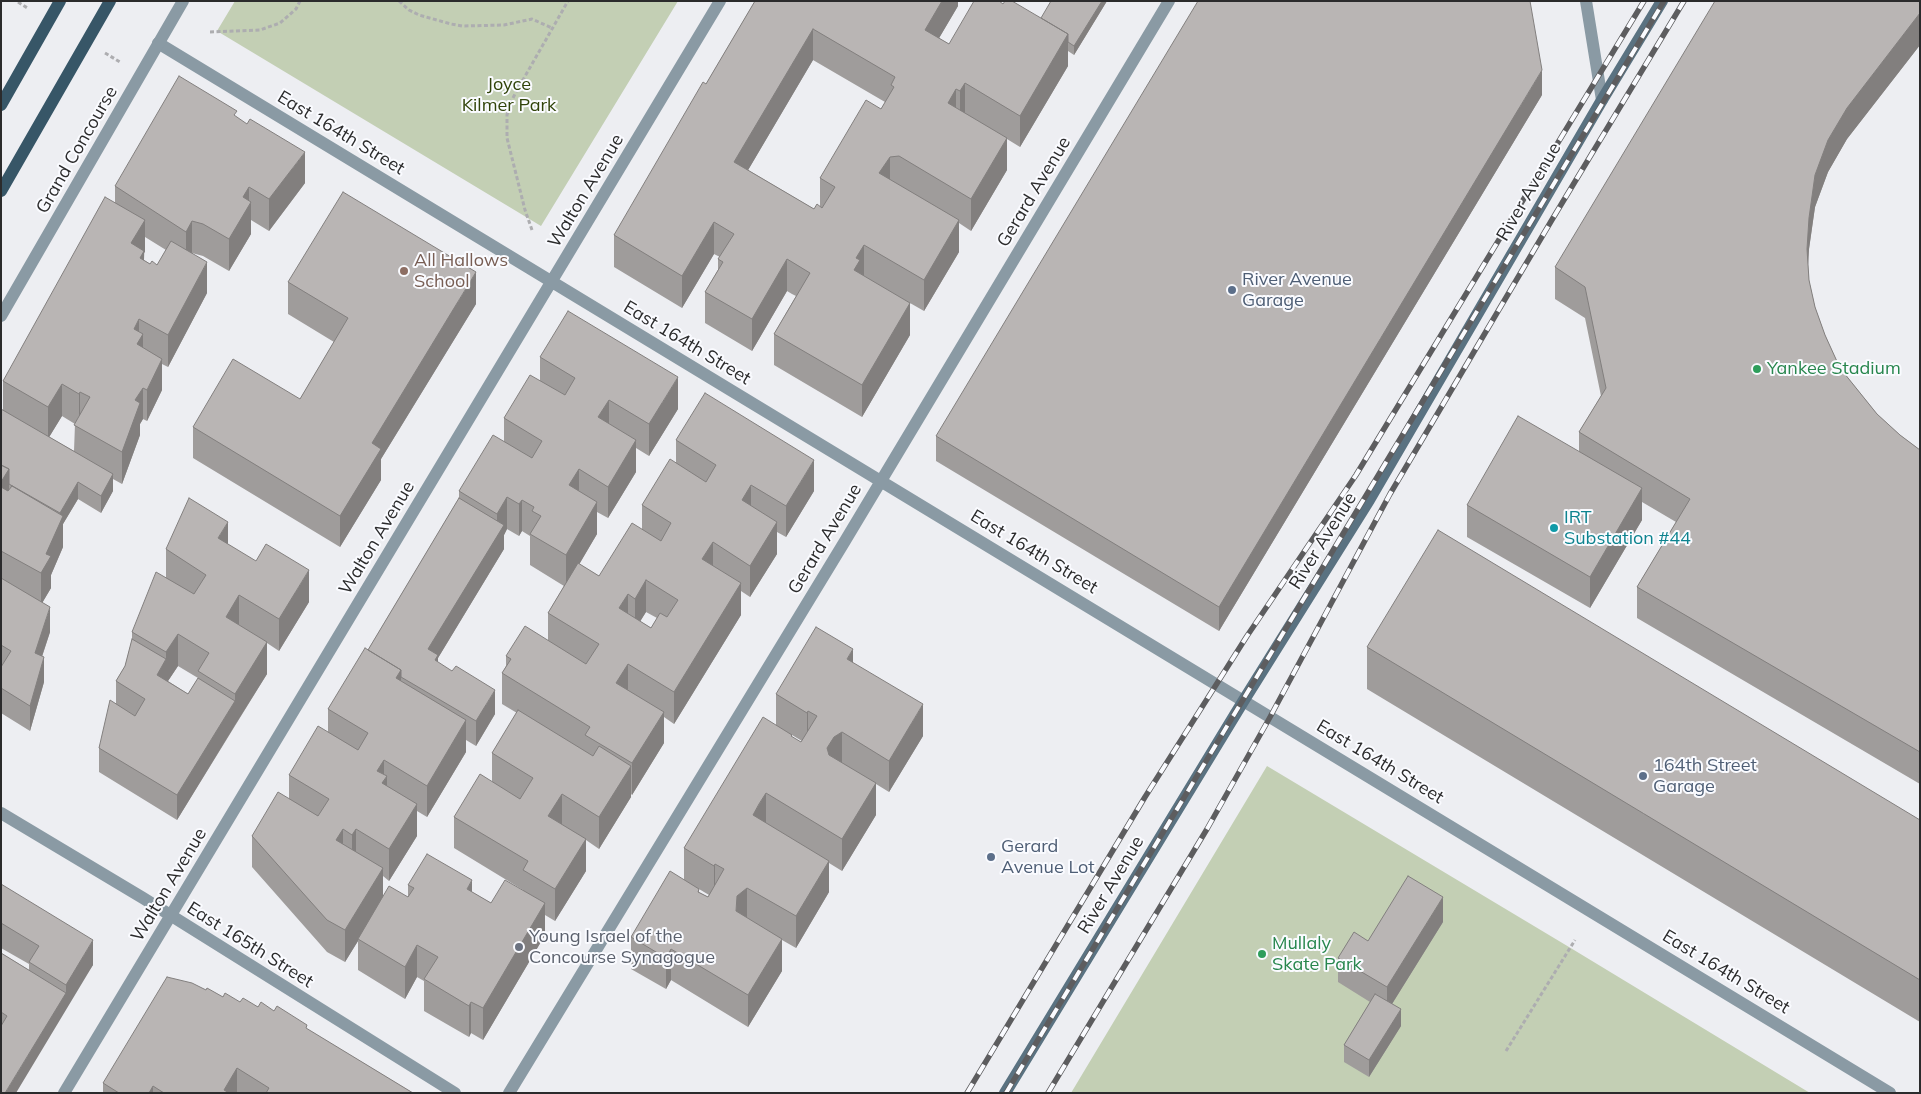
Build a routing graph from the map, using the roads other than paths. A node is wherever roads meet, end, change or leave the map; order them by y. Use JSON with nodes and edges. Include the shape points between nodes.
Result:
{"nodes":[{"id":1,"x":60,"y":1,"type":"edge"},
{"id":2,"x":110,"y":1,"type":"edge"},
{"id":3,"x":183,"y":1,"type":"edge"},
{"id":4,"x":720,"y":1,"type":"edge"},
{"id":5,"x":1168,"y":1,"type":"edge"},
{"id":6,"x":1586,"y":1,"type":"edge"},
{"id":7,"x":1662,"y":1,"type":"edge"},
{"id":8,"x":158,"y":43,"type":"junction"},
{"id":9,"x":1602,"y":100,"type":"junction"},
{"id":10,"x":1,"y":105,"type":"edge"},
{"id":11,"x":1,"y":190,"type":"edge"},
{"id":12,"x":551,"y":282,"type":"junction"},
{"id":13,"x":1,"y":316,"type":"edge"},
{"id":14,"x":880,"y":480,"type":"junction"},
{"id":15,"x":1244,"y":700,"type":"junction"},
{"id":16,"x":1,"y":813,"type":"edge"},
{"id":17,"x":171,"y":916,"type":"junction"},
{"id":18,"x":64,"y":1093,"type":"edge"},
{"id":19,"x":455,"y":1093,"type":"edge"},
{"id":20,"x":509,"y":1093,"type":"edge"},
{"id":21,"x":1004,"y":1093,"type":"edge"},
{"id":22,"x":1890,"y":1093,"type":"edge"}],
"edges":[{"from":1,"to":10,"type":"main road"},
{"from":2,"to":11,"type":"main road"},
{"from":3,"to":8,"type":"street","name":"Grand Concourse"},
{"from":4,"to":12,"type":"street","name":"Walton Avenue"},
{"from":5,"to":14,"type":"street","name":"Gerard Avenue"},
{"from":6,"to":9,"type":"street"},
{"from":7,"to":9,"type":"main road","name":"River Avenue"},
{"from":8,"to":12,"type":"street","name":"East 164th Street"},
{"from":8,"to":13,"type":"street","name":"Grand Concourse"},
{"from":9,"to":15,"type":"main road","name":"River Avenue","via":[[1369,500]]},
{"from":12,"to":14,"type":"street","name":"East 164th Street"},
{"from":12,"to":17,"type":"street","name":"Walton Avenue"},
{"from":14,"to":15,"type":"street","name":"East 164th Street"},
{"from":14,"to":20,"type":"street","name":"Gerard Avenue"},
{"from":15,"to":21,"type":"main road","name":"River Avenue"},
{"from":15,"to":22,"type":"street","name":"East 164th Street"},
{"from":16,"to":17,"type":"street","name":"East 165th Street"},
{"from":17,"to":18,"type":"street","name":"Walton Avenue"},
{"from":17,"to":19,"type":"street","name":"East 165th Street"}]}
